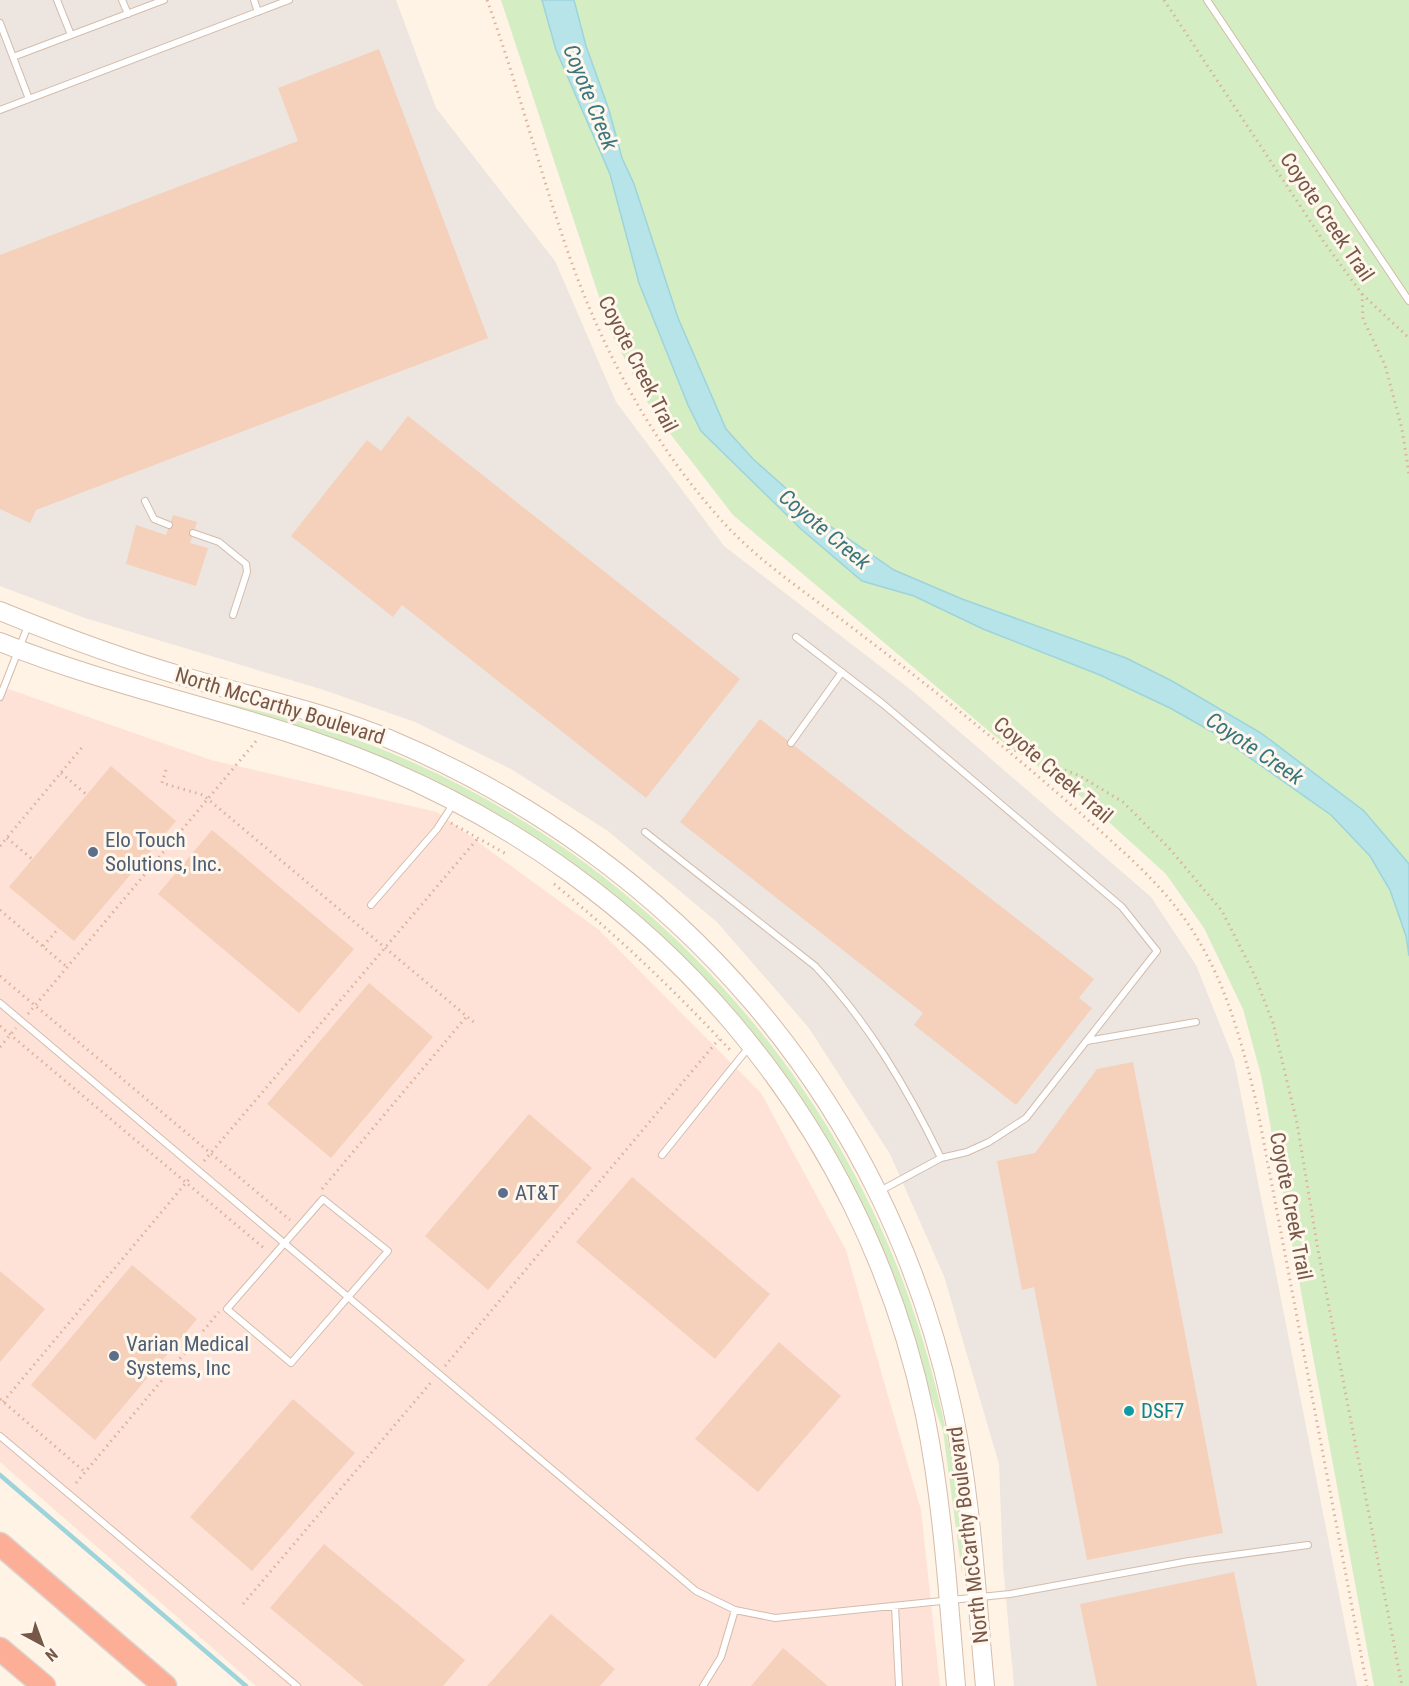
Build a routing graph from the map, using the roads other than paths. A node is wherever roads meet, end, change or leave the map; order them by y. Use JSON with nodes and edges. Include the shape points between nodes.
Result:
{"nodes":[{"id":1,"x":57,"y":0,"type":"edge"},
{"id":2,"x":122,"y":0,"type":"edge"},
{"id":3,"x":164,"y":0,"type":"edge"},
{"id":4,"x":254,"y":0,"type":"edge"},
{"id":5,"x":289,"y":0,"type":"edge"},
{"id":6,"x":1207,"y":0,"type":"edge"},
{"id":7,"x":258,"y":12,"type":"junction"},
{"id":8,"x":128,"y":14,"type":"junction"},
{"id":9,"x":0,"y":23,"type":"edge"},
{"id":10,"x":71,"y":35,"type":"junction"},
{"id":11,"x":13,"y":57,"type":"junction"},
{"id":12,"x":29,"y":99,"type":"junction"},
{"id":13,"x":0,"y":110,"type":"edge"},
{"id":14,"x":1409,"y":301,"type":"edge"},
{"id":15,"x":145,"y":501,"type":"dead end"},
{"id":16,"x":170,"y":525,"type":"dead end"},
{"id":17,"x":193,"y":533,"type":"dead end"},
{"id":18,"x":0,"y":611,"type":"edge"},
{"id":19,"x":234,"y":615,"type":"dead end"},
{"id":20,"x":29,"y":623,"type":"junction"},
{"id":21,"x":796,"y":638,"type":"dead end"},
{"id":22,"x":0,"y":642,"type":"edge"},
{"id":23,"x":18,"y":650,"type":"junction"},
{"id":24,"x":842,"y":672,"type":"junction"},
{"id":25,"x":0,"y":697,"type":"edge"},
{"id":26,"x":791,"y":743,"type":"dead end"},
{"id":27,"x":456,"y":801,"type":"junction"},
{"id":28,"x":645,"y":832,"type":"dead end"},
{"id":29,"x":371,"y":905,"type":"dead end"},
{"id":30,"x":0,"y":1003,"type":"edge"},
{"id":31,"x":1196,"y":1022,"type":"dead end"},
{"id":32,"x":1087,"y":1041,"type":"junction"},
{"id":33,"x":751,"y":1044,"type":"junction"},
{"id":34,"x":662,"y":1155,"type":"dead end"},
{"id":35,"x":941,"y":1158,"type":"junction"},
{"id":36,"x":878,"y":1192,"type":"junction"},
{"id":37,"x":284,"y":1246,"type":"junction"},
{"id":38,"x":346,"y":1299,"type":"junction"},
{"id":39,"x":0,"y":1436,"type":"edge"},
{"id":40,"x":0,"y":1544,"type":"edge"},
{"id":41,"x":1308,"y":1545,"type":"dead end"},
{"id":42,"x":976,"y":1596,"type":"junction"},
{"id":43,"x":948,"y":1599,"type":"junction"},
{"id":44,"x":895,"y":1606,"type":"junction"},
{"id":45,"x":735,"y":1610,"type":"junction"},
{"id":46,"x":0,"y":1649,"type":"edge"},
{"id":47,"x":44,"y":1686,"type":"edge"},
{"id":48,"x":165,"y":1686,"type":"edge"},
{"id":49,"x":297,"y":1686,"type":"edge"},
{"id":50,"x":702,"y":1686,"type":"edge"},
{"id":51,"x":899,"y":1686,"type":"edge"},
{"id":52,"x":956,"y":1686,"type":"edge"},
{"id":53,"x":984,"y":1686,"type":"edge"}],
"edges":[{"from":1,"to":10,"type":"lane"},
{"from":2,"to":8,"type":"lane"},
{"from":3,"to":8,"type":"lane"},
{"from":4,"to":7,"type":"lane"},
{"from":5,"to":7,"type":"lane"},
{"from":6,"to":14,"type":"lane"},
{"from":7,"to":12,"type":"lane"},
{"from":8,"to":10,"type":"lane"},
{"from":9,"to":11,"type":"lane"},
{"from":10,"to":11,"type":"lane"},
{"from":11,"to":12,"type":"lane"},
{"from":12,"to":13,"type":"lane"},
{"from":15,"to":16,"type":"lane","via":[[154,519]]},
{"from":17,"to":19,"type":"lane","via":[[219,542],[246,564]]},
{"from":18,"to":20,"type":"main road","name":"North McCarthy Boulevard"},
{"from":20,"to":23,"type":"lane"},
{"from":20,"to":36,"type":"main road","name":"North McCarthy Boulevard","via":[[184,677],[328,717],[386,738],[501,792],[552,824],[648,897],[735,980],[804,1067]]},
{"from":21,"to":24,"type":"lane"},
{"from":22,"to":23,"type":"main road","name":"North McCarthy Boulevard"},
{"from":23,"to":25,"type":"lane"},
{"from":23,"to":27,"type":"main road","name":"North McCarthy Boulevard","via":[[375,764]]},
{"from":24,"to":26,"type":"lane"},
{"from":24,"to":32,"type":"lane","via":[[1122,907],[1157,951]]},
{"from":27,"to":29,"type":"lane"},
{"from":27,"to":33,"type":"main road","name":"North McCarthy Boulevard","via":[[584,880],[674,958]]},
{"from":28,"to":35,"type":"lane","via":[[814,966],[833,986],[885,1054]]},
{"from":30,"to":37,"type":"lane"},
{"from":31,"to":32,"type":"lane"},
{"from":32,"to":35,"type":"lane","via":[[1026,1118],[967,1152]]},
{"from":33,"to":34,"type":"lane"},
{"from":33,"to":43,"type":"main road","name":"North McCarthy Boulevard","via":[[835,1171],[897,1313],[912,1360],[934,1461]]},
{"from":35,"to":36,"type":"lane"},
{"from":36,"to":42,"type":"main road","name":"North McCarthy Boulevard","via":[[924,1303],[942,1363],[962,1456]]},
{"from":37,"to":38,"type":"lane"},
{"from":37,"to":38,"type":"lane","via":[[323,1199],[388,1251]]},
{"from":37,"to":38,"type":"lane","via":[[227,1309],[291,1363]]},
{"from":38,"to":45,"type":"lane","via":[[696,1591]]},
{"from":39,"to":49,"type":"lane"},
{"from":40,"to":48,"type":"highway"},
{"from":41,"to":42,"type":"lane","via":[[1189,1561],[1010,1594]]},
{"from":42,"to":43,"type":"lane"},
{"from":42,"to":53,"type":"main road","name":"North McCarthy Boulevard"},
{"from":43,"to":44,"type":"lane"},
{"from":43,"to":52,"type":"main road","name":"North McCarthy Boulevard"},
{"from":44,"to":45,"type":"lane","via":[[776,1618]]},
{"from":44,"to":51,"type":"lane"},
{"from":45,"to":50,"type":"lane","via":[[721,1657]]},
{"from":46,"to":47,"type":"highway"}]}
